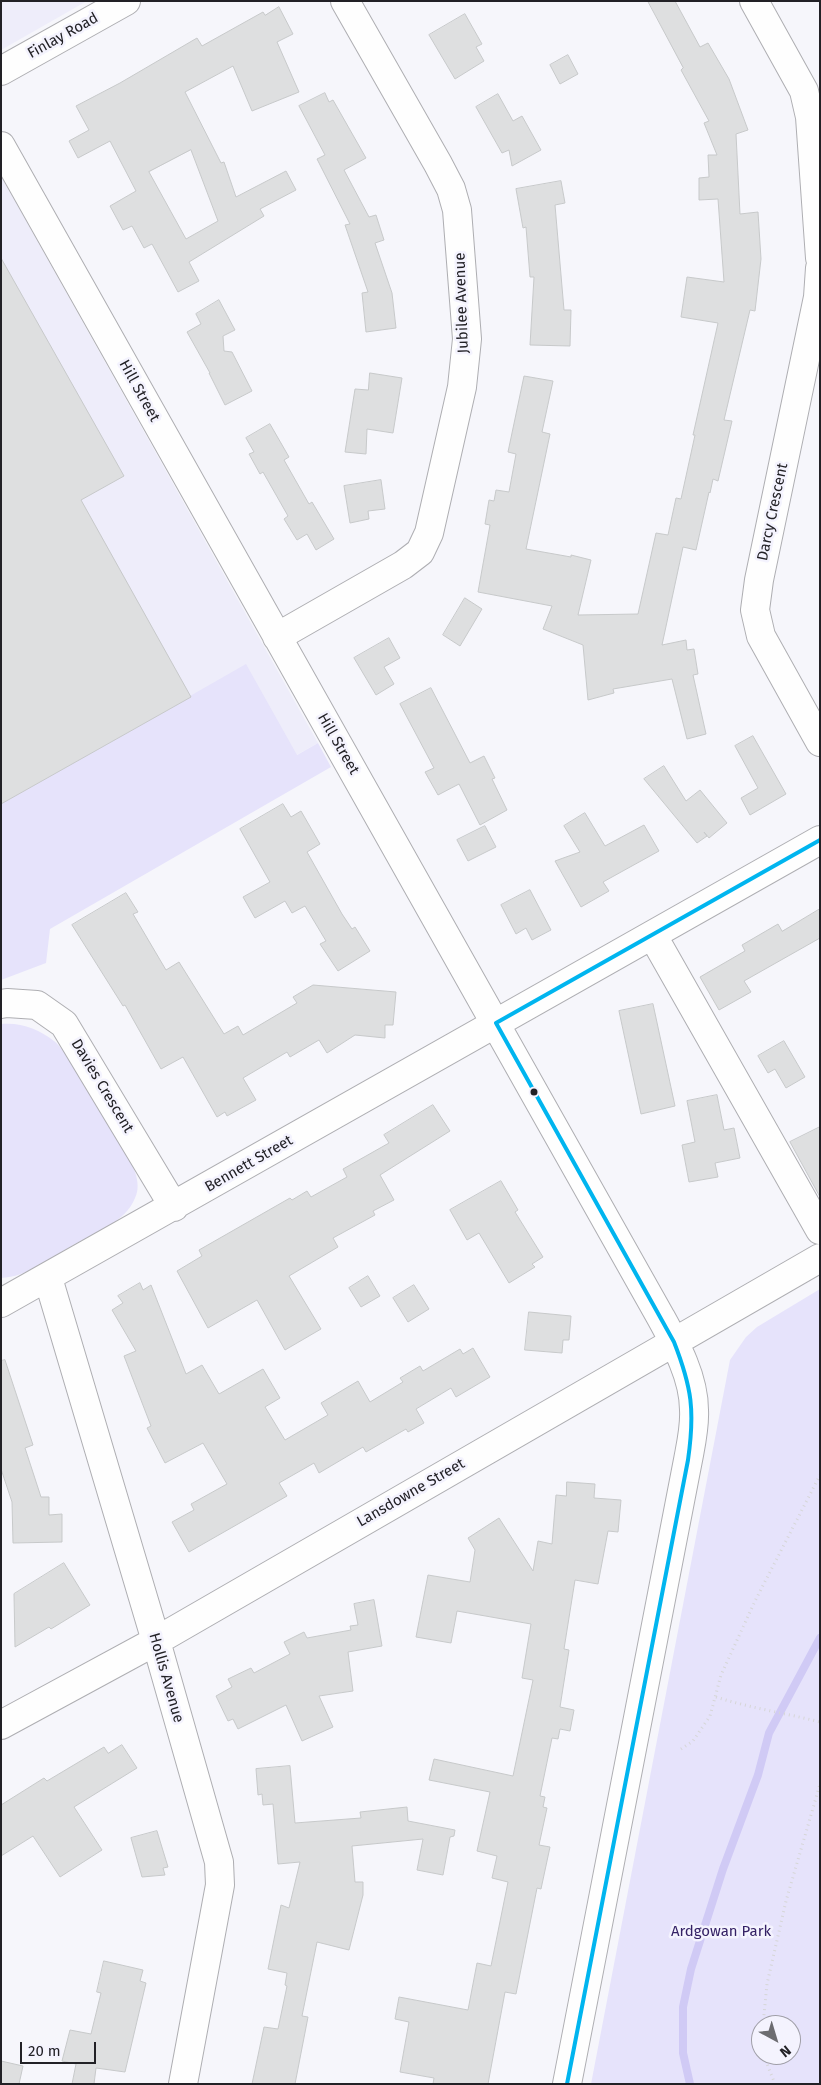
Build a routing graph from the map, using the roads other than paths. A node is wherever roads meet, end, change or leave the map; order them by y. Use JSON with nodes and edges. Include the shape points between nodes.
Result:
{"nodes":[{"id":1,"x":126,"y":1,"type":"edge"},
{"id":2,"x":345,"y":1,"type":"edge"},
{"id":3,"x":754,"y":1,"type":"edge"},
{"id":4,"x":1,"y":71,"type":"edge"},
{"id":5,"x":1,"y":146,"type":"edge"},
{"id":6,"x":820,"y":258,"type":"edge"},
{"id":7,"x":820,"y":268,"type":"edge"},
{"id":8,"x":277,"y":637,"type":"junction"},
{"id":9,"x":820,"y":742,"type":"edge"},
{"id":10,"x":820,"y":840,"type":"edge"},
{"id":11,"x":653,"y":936,"type":"junction"},
{"id":12,"x":1,"y":1004,"type":"edge"},
{"id":13,"x":496,"y":1023,"type":"junction"},
{"id":14,"x":174,"y":1207,"type":"junction"},
{"id":15,"x":820,"y":1230,"type":"edge"},
{"id":16,"x":820,"y":1258,"type":"edge"},
{"id":17,"x":48,"y":1278,"type":"junction"},
{"id":18,"x":1,"y":1303,"type":"edge"},
{"id":19,"x":674,"y":1342,"type":"junction"},
{"id":20,"x":156,"y":1641,"type":"junction"},
{"id":21,"x":1,"y":1726,"type":"edge"},
{"id":22,"x":183,"y":2084,"type":"edge"},
{"id":23,"x":567,"y":2084,"type":"edge"}],
"edges":[{"from":1,"to":4,"type":"street","name":"Finlay Road"},
{"from":2,"to":8,"type":"street","name":"Jubilee Avenue","via":[[451,189],[457,210],[467,339],[462,387],[429,533],[420,552],[382,579]]},
{"from":3,"to":6,"type":"street","via":[[804,91],[810,117]]},
{"from":5,"to":8,"type":"street","name":"Hill Street"},
{"from":7,"to":9,"type":"street","name":"Darcy Crescent","via":[[818,297],[755,610],[761,636]]},
{"from":8,"to":13,"type":"street","name":"Hill Street"},
{"from":10,"to":11,"type":"street","name":"Bennett Street"},
{"from":11,"to":13,"type":"street","name":"Bennett Street"},
{"from":11,"to":15,"type":"street"},
{"from":12,"to":14,"type":"street","name":"Davies Crescent","via":[[37,1005],[64,1024]]},
{"from":13,"to":14,"type":"street","name":"Bennett Street"},
{"from":13,"to":19,"type":"street","name":"Hill Street"},
{"from":14,"to":17,"type":"street","name":"Bennett Street"},
{"from":16,"to":19,"type":"street","name":"Lansdowne Street"},
{"from":17,"to":18,"type":"street","name":"Bennett Street"},
{"from":17,"to":20,"type":"street","name":"Hollis Avenue"},
{"from":19,"to":20,"type":"street","name":"Lansdowne Street"},
{"from":19,"to":23,"type":"street","name":"Hill Street","via":[[693,1399],[691,1441]]},
{"from":20,"to":21,"type":"street","name":"Lansdowne Street"},
{"from":20,"to":22,"type":"street","name":"Hollis Avenue","via":[[219,1862],[220,1885]]}]}
